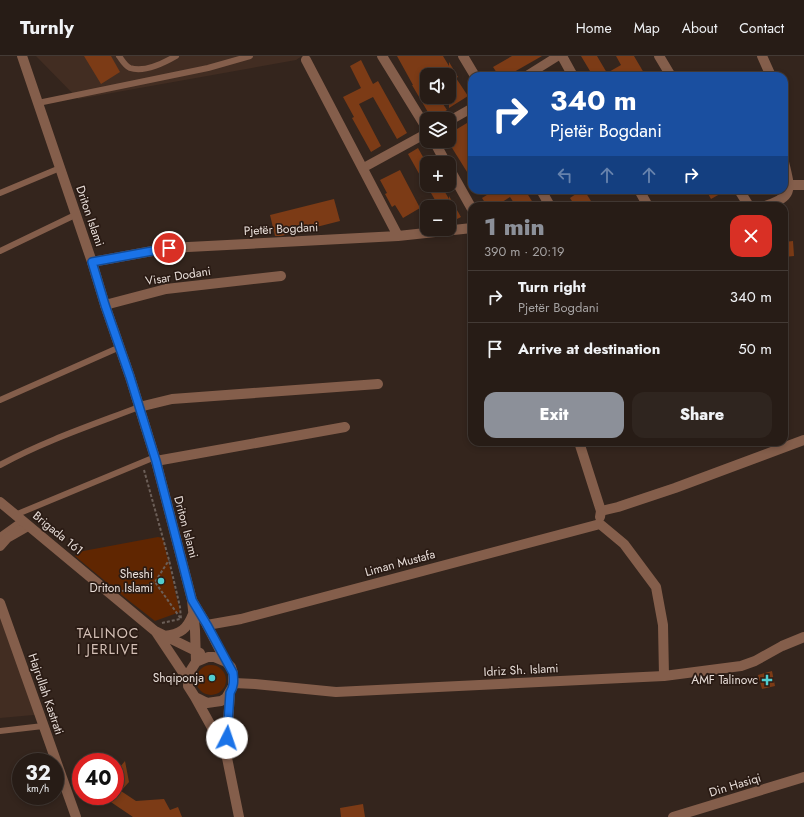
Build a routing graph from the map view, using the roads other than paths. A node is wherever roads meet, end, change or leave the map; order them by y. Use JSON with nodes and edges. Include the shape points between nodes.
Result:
{"nodes":[{"id":1,"x":22,"y":56,"type":"edge"},
{"id":2,"x":119,"y":56,"type":"edge"},
{"id":3,"x":176,"y":56,"type":"edge"},
{"id":4,"x":250,"y":56,"type":"edge"},
{"id":5,"x":382,"y":56,"type":"edge"},
{"id":6,"x":463,"y":56,"type":"edge"},
{"id":7,"x":558,"y":56,"type":"edge"},
{"id":8,"x":562,"y":56,"type":"edge"},
{"id":9,"x":659,"y":56,"type":"edge"},
{"id":10,"x":762,"y":56,"type":"edge"},
{"id":11,"x":306,"y":60,"type":"dead end"},
{"id":12,"x":473,"y":72,"type":"edge"},
{"id":13,"x":532,"y":72,"type":"edge"},
{"id":14,"x":571,"y":72,"type":"edge"},
{"id":15,"x":669,"y":72,"type":"edge"},
{"id":16,"x":769,"y":72,"type":"edge"},
{"id":17,"x":38,"y":103,"type":"junction"},
{"id":18,"x":468,"y":110,"type":"edge"},
{"id":19,"x":456,"y":117,"type":"edge"},
{"id":20,"x":420,"y":118,"type":"edge"},
{"id":21,"x":420,"y":137,"type":"edge"},
{"id":22,"x":60,"y":168,"type":"junction"},
{"id":23,"x":363,"y":168,"type":"junction"},
{"id":24,"x":456,"y":180,"type":"edge"},
{"id":25,"x":788,"y":180,"type":"edge"},
{"id":26,"x":789,"y":185,"type":"junction"},
{"id":27,"x":804,"y":185,"type":"edge"},
{"id":28,"x":788,"y":191,"type":"edge"},
{"id":29,"x":0,"y":194,"type":"edge"},
{"id":30,"x":785,"y":194,"type":"edge"},
{"id":31,"x":468,"y":202,"type":"edge"},
{"id":32,"x":774,"y":202,"type":"edge"},
{"id":33,"x":75,"y":215,"type":"junction"},
{"id":34,"x":468,"y":228,"type":"edge"},
{"id":35,"x":398,"y":236,"type":"junction"},
{"id":36,"x":0,"y":251,"type":"edge"},
{"id":37,"x":92,"y":262,"type":"junction"},
{"id":38,"x":281,"y":276,"type":"dead end"},
{"id":39,"x":105,"y":305,"type":"junction"},
{"id":40,"x":120,"y":347,"type":"junction"},
{"id":41,"x":378,"y":384,"type":"dead end"},
{"id":42,"x":0,"y":400,"type":"edge"},
{"id":43,"x":139,"y":407,"type":"junction"},
{"id":44,"x":345,"y":427,"type":"dead end"},
{"id":45,"x":804,"y":440,"type":"edge"},
{"id":46,"x":580,"y":446,"type":"edge"},
{"id":47,"x":788,"y":446,"type":"edge"},
{"id":48,"x":788,"y":446,"type":"edge"},
{"id":49,"x":156,"y":459,"type":"junction"},
{"id":50,"x":0,"y":465,"type":"edge"},
{"id":51,"x":0,"y":502,"type":"edge"},
{"id":52,"x":601,"y":511,"type":"junction"},
{"id":53,"x":22,"y":521,"type":"junction"},
{"id":54,"x":600,"y":524,"type":"junction"},
{"id":55,"x":0,"y":536,"type":"edge"},
{"id":56,"x":0,"y":546,"type":"edge"},
{"id":57,"x":192,"y":600,"type":"junction"},
{"id":58,"x":0,"y":603,"type":"edge"},
{"id":59,"x":193,"y":614,"type":"junction"},
{"id":60,"x":207,"y":625,"type":"junction"},
{"id":61,"x":155,"y":631,"type":"junction"},
{"id":62,"x":164,"y":636,"type":"junction"},
{"id":63,"x":804,"y":637,"type":"edge"},
{"id":64,"x":196,"y":652,"type":"junction"},
{"id":65,"x":208,"y":657,"type":"junction"},
{"id":66,"x":196,"y":662,"type":"junction"},
{"id":67,"x":226,"y":662,"type":"junction"},
{"id":68,"x":664,"y":676,"type":"junction"},
{"id":69,"x":188,"y":680,"type":"junction"},
{"id":70,"x":234,"y":683,"type":"junction"},
{"id":71,"x":230,"y":693,"type":"junction"},
{"id":72,"x":196,"y":698,"type":"junction"},
{"id":73,"x":43,"y":726,"type":"junction"},
{"id":74,"x":0,"y":731,"type":"edge"},
{"id":75,"x":226,"y":753,"type":"junction"},
{"id":76,"x":804,"y":777,"type":"edge"},
{"id":77,"x":76,"y":817,"type":"edge"},
{"id":78,"x":239,"y":817,"type":"edge"},
{"id":79,"x":673,"y":817,"type":"edge"}],
"edges":[{"from":1,"to":17,"type":"street","name":"Driton Islami"},
{"from":2,"to":3,"type":"lane","via":[[129,67],[138,69],[165,62]]},
{"from":4,"to":17,"type":"lane","via":[[208,68]]},
{"from":5,"to":20,"type":"street"},
{"from":6,"to":12,"type":"street"},
{"from":7,"to":13,"type":"street"},
{"from":8,"to":14,"type":"street"},
{"from":9,"to":15,"type":"street"},
{"from":10,"to":16,"type":"street"},
{"from":11,"to":23,"type":"street"},
{"from":17,"to":22,"type":"street","name":"Driton Islami"},
{"from":18,"to":19,"type":"street"},
{"from":21,"to":23,"type":"street"},
{"from":22,"to":29,"type":"lane"},
{"from":22,"to":33,"type":"street","name":"Driton Islami"},
{"from":23,"to":35,"type":"street"},
{"from":24,"to":31,"type":"street"},
{"from":25,"to":26,"type":"street"},
{"from":26,"to":27,"type":"street"},
{"from":26,"to":28,"type":"street"},
{"from":30,"to":32,"type":"street"},
{"from":33,"to":36,"type":"lane"},
{"from":33,"to":37,"type":"street","name":"Driton Islami"},
{"from":34,"to":35,"type":"street","name":"Pjetër Bogdani"},
{"from":35,"to":37,"type":"street","name":"Pjetër Bogdani","via":[[169,248]]},
{"from":37,"to":39,"type":"street","name":"Driton Islami"},
{"from":38,"to":39,"type":"street","name":"Visar Dodani","via":[[166,289]]},
{"from":39,"to":40,"type":"street","name":"Driton Islami"},
{"from":40,"to":42,"type":"lane"},
{"from":40,"to":43,"type":"street","name":"Driton Islami"},
{"from":41,"to":43,"type":"street","via":[[172,399]]},
{"from":43,"to":49,"type":"street","name":"Driton Islami"},
{"from":43,"to":50,"type":"lane","via":[[64,434]]},
{"from":44,"to":49,"type":"street"},
{"from":45,"to":48,"type":"street"},
{"from":46,"to":52,"type":"street"},
{"from":47,"to":52,"type":"street","via":[[675,488]]},
{"from":49,"to":53,"type":"lane"},
{"from":49,"to":57,"type":"street","name":"Driton Islami"},
{"from":51,"to":53,"type":"street","name":"Brigada 161"},
{"from":52,"to":54,"type":"street"},
{"from":53,"to":55,"type":"lane"},
{"from":53,"to":56,"type":"street"},
{"from":53,"to":61,"type":"street","name":"Brigada 161"},
{"from":54,"to":60,"type":"street","name":"Liman Mustafa","via":[[241,619]]},
{"from":54,"to":68,"type":"street","via":[[624,544],[656,587],[663,625]]},
{"from":57,"to":59,"type":"street","name":"Driton Islami"},
{"from":57,"to":60,"type":"street","name":"Driton Islami"},
{"from":58,"to":73,"type":"street","name":"Hajrullah Kastrati"},
{"from":59,"to":62,"type":"street","via":[[185,629]]},
{"from":59,"to":64,"type":"street","name":"Driton Islami"},
{"from":60,"to":67,"type":"street","name":"Driton Islami"},
{"from":61,"to":62,"type":"street","name":"Brigada 161"},
{"from":61,"to":69,"type":"street","name":"Brigada 161"},
{"from":62,"to":64,"type":"street","name":"Brigada 161"},
{"from":63,"to":68,"type":"street","name":"Idriz Sh. Islami","via":[[741,666]]},
{"from":64,"to":65,"type":"street","name":"Brigada 161"},
{"from":64,"to":66,"type":"street","name":"Driton Islami"},
{"from":65,"to":66,"type":"street"},
{"from":65,"to":67,"type":"street"},
{"from":66,"to":69,"type":"street","name":"Driton Islami","via":[[188,673]]},
{"from":67,"to":70,"type":"street","name":"Driton Islami","via":[[233,673]]},
{"from":68,"to":70,"type":"street","name":"Idriz Sh. Islami","via":[[336,692]]},
{"from":69,"to":72,"type":"street","via":[[188,686]]},
{"from":70,"to":71,"type":"street"},
{"from":71,"to":72,"type":"street","via":[[214,703]]},
{"from":71,"to":75,"type":"street"},
{"from":72,"to":75,"type":"street"},
{"from":73,"to":74,"type":"lane"},
{"from":73,"to":77,"type":"street","name":"Hajrullah Kastrati"},
{"from":75,"to":78,"type":"street"},
{"from":76,"to":79,"type":"street","name":"Din Hasiqi"}]}
